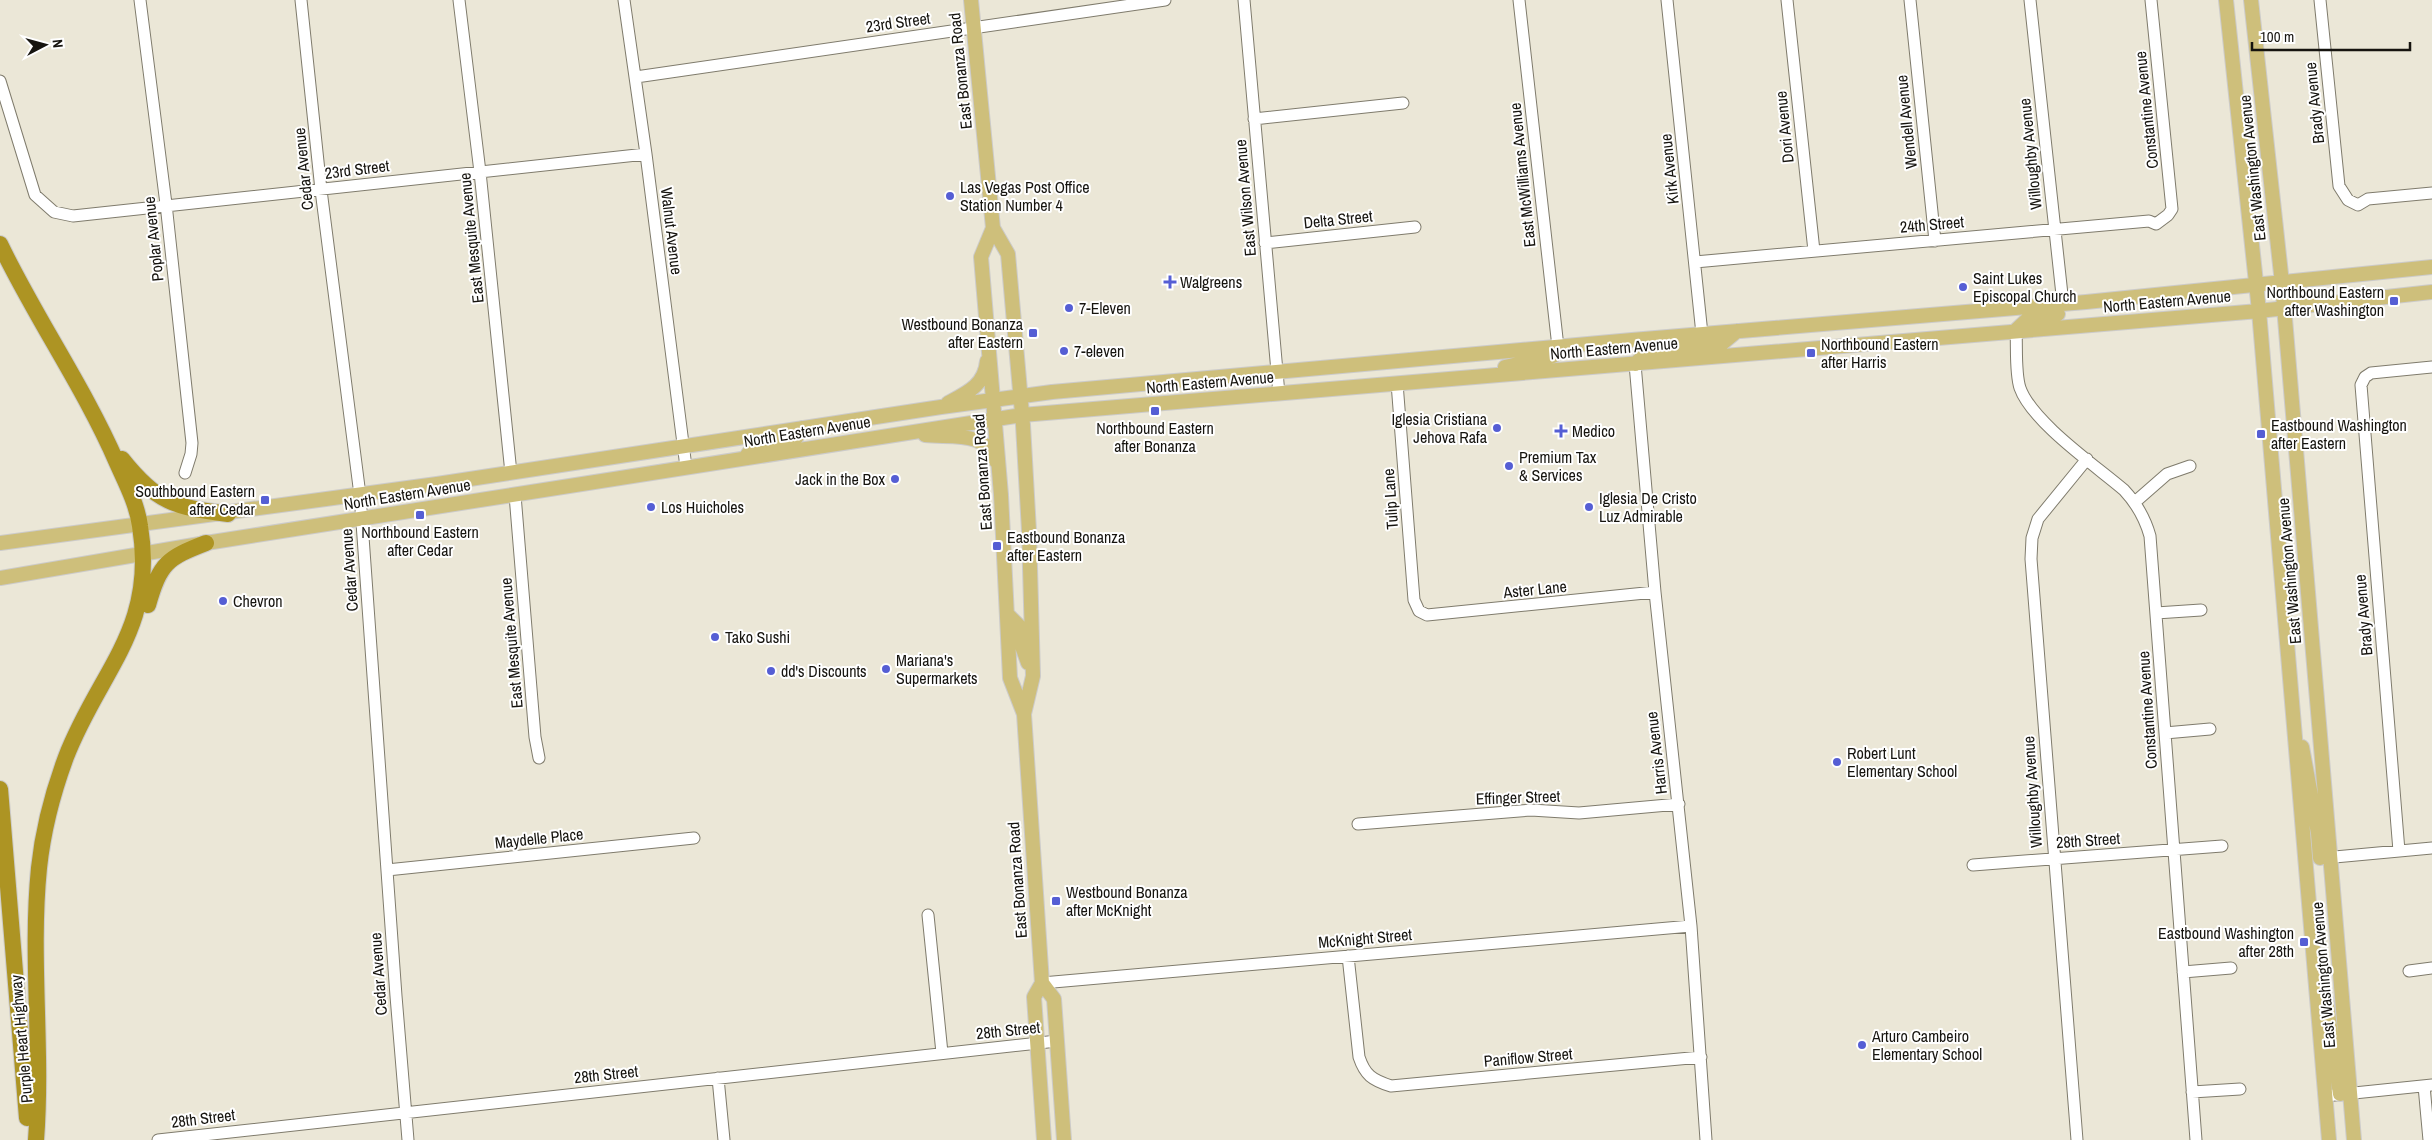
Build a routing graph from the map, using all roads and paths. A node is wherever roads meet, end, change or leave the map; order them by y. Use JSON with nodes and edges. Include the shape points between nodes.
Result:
{"nodes":[{"id":1,"x":140,"y":0,"type":"edge"},
{"id":2,"x":302,"y":0,"type":"edge"},
{"id":3,"x":459,"y":0,"type":"edge"},
{"id":4,"x":624,"y":0,"type":"edge"},
{"id":5,"x":970,"y":0,"type":"edge"},
{"id":6,"x":1165,"y":0,"type":"edge"},
{"id":7,"x":1244,"y":0,"type":"edge"},
{"id":8,"x":1519,"y":0,"type":"edge"},
{"id":9,"x":1667,"y":0,"type":"edge"},
{"id":10,"x":1787,"y":0,"type":"edge"},
{"id":11,"x":1910,"y":0,"type":"edge"},
{"id":12,"x":2030,"y":0,"type":"edge"},
{"id":13,"x":2151,"y":0,"type":"edge"},
{"id":14,"x":2226,"y":0,"type":"edge"},
{"id":15,"x":2251,"y":0,"type":"edge"},
{"id":16,"x":2320,"y":0,"type":"edge"},
{"id":17,"x":1113,"y":4,"type":"edge"},
{"id":18,"x":973,"y":28,"type":"junction"},
{"id":19,"x":636,"y":77,"type":"junction"},
{"id":20,"x":0,"y":81,"type":"edge"},
{"id":21,"x":1403,"y":103,"type":"dead end"},
{"id":22,"x":1254,"y":119,"type":"junction"},
{"id":23,"x":646,"y":154,"type":"junction"},
{"id":24,"x":480,"y":172,"type":"junction"},
{"id":25,"x":321,"y":190,"type":"junction"},
{"id":26,"x":2432,"y":194,"type":"edge"},
{"id":27,"x":166,"y":204,"type":"junction"},
{"id":28,"x":2168,"y":215,"type":"joint"},
{"id":29,"x":1415,"y":227,"type":"dead end"},
{"id":30,"x":993,"y":228,"type":"junction"},
{"id":31,"x":2055,"y":230,"type":"junction"},
{"id":32,"x":1935,"y":240,"type":"junction"},
{"id":33,"x":1264,"y":243,"type":"junction"},
{"id":34,"x":0,"y":244,"type":"edge"},
{"id":35,"x":1814,"y":251,"type":"junction"},
{"id":36,"x":1695,"y":262,"type":"junction"},
{"id":37,"x":2432,"y":267,"type":"edge"},
{"id":38,"x":2282,"y":283,"type":"junction"},
{"id":39,"x":2256,"y":286,"type":"junction"},
{"id":40,"x":2432,"y":292,"type":"edge"},
{"id":41,"x":2086,"y":302,"type":"junction"},
{"id":42,"x":2063,"y":304,"type":"junction"},
{"id":43,"x":2284,"y":309,"type":"junction"},
{"id":44,"x":2259,"y":311,"type":"junction"},
{"id":45,"x":2016,"y":330,"type":"junction"},
{"id":46,"x":1737,"y":331,"type":"junction"},
{"id":47,"x":1702,"y":334,"type":"junction"},
{"id":48,"x":989,"y":341,"type":"junction"},
{"id":49,"x":1558,"y":347,"type":"junction"},
{"id":50,"x":1635,"y":364,"type":"junction"},
{"id":51,"x":2432,"y":367,"type":"edge"},
{"id":52,"x":1278,"y":373,"type":"junction"},
{"id":53,"x":1462,"y":377,"type":"junction"},
{"id":54,"x":1397,"y":383,"type":"junction"},
{"id":55,"x":1279,"y":394,"type":"junction"},
{"id":56,"x":1021,"y":396,"type":"junction"},
{"id":57,"x":994,"y":400,"type":"junction"},
{"id":58,"x":941,"y":407,"type":"junction"},
{"id":59,"x":1022,"y":415,"type":"junction"},
{"id":60,"x":995,"y":418,"type":"junction"},
{"id":61,"x":802,"y":428,"type":"junction"},
{"id":62,"x":907,"y":433,"type":"junction"},
{"id":63,"x":108,"y":443,"type":"junction"},
{"id":64,"x":683,"y":446,"type":"junction"},
{"id":65,"x":745,"y":458,"type":"junction"},
{"id":66,"x":2087,"y":458,"type":"junction"},
{"id":67,"x":2190,"y":466,"type":"dead end"},
{"id":68,"x":686,"y":467,"type":"junction"},
{"id":69,"x":185,"y":473,"type":"dead end"},
{"id":70,"x":511,"y":473,"type":"junction"},
{"id":71,"x":1000,"y":474,"type":"junction"},
{"id":72,"x":360,"y":495,"type":"junction"},
{"id":73,"x":515,"y":495,"type":"junction"},
{"id":74,"x":2135,"y":502,"type":"junction"},
{"id":75,"x":228,"y":514,"type":"junction"},
{"id":76,"x":362,"y":519,"type":"junction"},
{"id":77,"x":140,"y":523,"type":"junction"},
{"id":78,"x":206,"y":543,"type":"junction"},
{"id":79,"x":0,"y":544,"type":"edge"},
{"id":80,"x":144,"y":553,"type":"junction"},
{"id":81,"x":0,"y":578,"type":"edge"},
{"id":82,"x":1655,"y":592,"type":"junction"},
{"id":83,"x":2201,"y":610,"type":"dead end"},
{"id":84,"x":1419,"y":611,"type":"joint"},
{"id":85,"x":2156,"y":613,"type":"junction"},
{"id":86,"x":1007,"y":614,"type":"junction"},
{"id":87,"x":125,"y":644,"type":"junction"},
{"id":88,"x":1033,"y":676,"type":"junction"},
{"id":89,"x":2291,"y":700,"type":"junction"},
{"id":90,"x":1024,"y":714,"type":"junction"},
{"id":91,"x":2210,"y":729,"type":"dead end"},
{"id":92,"x":2165,"y":733,"type":"junction"},
{"id":93,"x":539,"y":758,"type":"dead end"},
{"id":94,"x":0,"y":789,"type":"edge"},
{"id":95,"x":1679,"y":804,"type":"junction"},
{"id":96,"x":1358,"y":824,"type":"dead end"},
{"id":97,"x":694,"y":838,"type":"dead end"},
{"id":98,"x":2222,"y":846,"type":"dead end"},
{"id":99,"x":2432,"y":848,"type":"edge"},
{"id":100,"x":2174,"y":850,"type":"junction"},
{"id":101,"x":2399,"y":851,"type":"junction"},
{"id":102,"x":2326,"y":858,"type":"junction"},
{"id":103,"x":2054,"y":859,"type":"junction"},
{"id":104,"x":2305,"y":860,"type":"junction"},
{"id":105,"x":1973,"y":865,"type":"dead end"},
{"id":106,"x":387,"y":870,"type":"junction"},
{"id":107,"x":928,"y":915,"type":"dead end"},
{"id":108,"x":1691,"y":926,"type":"junction"},
{"id":109,"x":2312,"y":949,"type":"junction"},
{"id":110,"x":1348,"y":956,"type":"junction"},
{"id":111,"x":2231,"y":968,"type":"dead end"},
{"id":112,"x":2432,"y":968,"type":"edge"},
{"id":113,"x":2409,"y":971,"type":"dead end"},
{"id":114,"x":2183,"y":972,"type":"junction"},
{"id":115,"x":1042,"y":983,"type":"junction"},
{"id":116,"x":1057,"y":1041,"type":"junction"},
{"id":117,"x":1036,"y":1043,"type":"junction"},
{"id":118,"x":942,"y":1053,"type":"junction"},
{"id":119,"x":1701,"y":1057,"type":"junction"},
{"id":120,"x":718,"y":1078,"type":"junction"},
{"id":121,"x":2428,"y":1086,"type":"edge"},
{"id":122,"x":2240,"y":1089,"type":"dead end"},
{"id":123,"x":2192,"y":1092,"type":"junction"},
{"id":124,"x":2345,"y":1094,"type":"junction"},
{"id":125,"x":2325,"y":1096,"type":"junction"},
{"id":126,"x":406,"y":1112,"type":"junction"},
{"id":127,"x":32,"y":1133,"type":"edge"},
{"id":128,"x":158,"y":1140,"type":"edge"},
{"id":129,"x":408,"y":1140,"type":"edge"},
{"id":130,"x":724,"y":1140,"type":"edge"},
{"id":131,"x":1044,"y":1140,"type":"edge"},
{"id":132,"x":1064,"y":1140,"type":"edge"},
{"id":133,"x":1706,"y":1140,"type":"edge"},
{"id":134,"x":2077,"y":1140,"type":"edge"},
{"id":135,"x":2196,"y":1140,"type":"edge"},
{"id":136,"x":2329,"y":1140,"type":"edge"},
{"id":137,"x":2354,"y":1140,"type":"edge"},
{"id":138,"x":2429,"y":1140,"type":"edge"}],
"edges":[{"from":1,"to":27,"type":"street","name":"Poplar Avenue"},
{"from":2,"to":25,"type":"street","name":"Cedar Avenue"},
{"from":3,"to":24,"type":"street","name":"East Mesquite Avenue"},
{"from":4,"to":19,"type":"street","name":"Walnut Avenue"},
{"from":5,"to":18,"type":"main road","name":"East Bonanza Road"},
{"from":6,"to":17,"type":"street","name":"23rd Street"},
{"from":7,"to":22,"type":"street","name":"East Wilson Avenue"},
{"from":8,"to":49,"type":"street","name":"East McWilliams Avenue"},
{"from":9,"to":36,"type":"street","name":"Kirk Avenue"},
{"from":10,"to":35,"type":"street","name":"Dori Avenue"},
{"from":11,"to":32,"type":"street","name":"Wendell Avenue"},
{"from":12,"to":31,"type":"street","name":"Willoughby Avenue"},
{"from":13,"to":28,"type":"street","name":"Constantine Avenue","via":[[2172,209]]},
{"from":14,"to":39,"type":"main road","name":"East Washington Avenue"},
{"from":15,"to":38,"type":"main road","name":"East Washington Avenue"},
{"from":16,"to":26,"type":"street","name":"Brady Avenue","via":[[2339,186],[2348,200],[2358,204],[2368,199]]},
{"from":17,"to":18,"type":"street","name":"23rd Street"},
{"from":18,"to":19,"type":"street","name":"23rd Street"},
{"from":18,"to":30,"type":"main road","name":"East Bonanza Road"},
{"from":19,"to":23,"type":"street","name":"Walnut Avenue"},
{"from":20,"to":27,"type":"street","name":"23rd Street","via":[[35,195],[44,205],[54,212],[73,216]]},
{"from":21,"to":22,"type":"street"},
{"from":22,"to":33,"type":"street","name":"East Wilson Avenue"},
{"from":23,"to":24,"type":"street","name":"23rd Street"},
{"from":23,"to":64,"type":"street","name":"Walnut Avenue"},
{"from":24,"to":25,"type":"street","name":"23rd Street"},
{"from":24,"to":70,"type":"street","name":"East Mesquite Avenue"},
{"from":25,"to":27,"type":"street","name":"23rd Street"},
{"from":25,"to":72,"type":"street","name":"Cedar Avenue"},
{"from":27,"to":69,"type":"street","name":"Poplar Avenue","via":[[192,443]]},
{"from":28,"to":31,"type":"street","name":"24th Street","via":[[2156,224],[2149,221]]},
{"from":29,"to":33,"type":"street","name":"Delta Street"},
{"from":30,"to":48,"type":"main road","name":"East Bonanza Road","via":[[981,257]]},
{"from":30,"to":56,"type":"main road","name":"East Bonanza Road","via":[[1008,254]]},
{"from":31,"to":32,"type":"street","name":"24th Street"},
{"from":31,"to":42,"type":"street","name":"Willoughby Avenue"},
{"from":32,"to":35,"type":"street","name":"24th Street"},
{"from":33,"to":52,"type":"street","name":"East Wilson Avenue"},
{"from":34,"to":63,"type":"highway"},
{"from":35,"to":36,"type":"street","name":"24th Street"},
{"from":36,"to":47,"type":"street","name":"Kirk Avenue"},
{"from":37,"to":38,"type":"main road","name":"North Eastern Avenue"},
{"from":38,"to":39,"type":"main road","name":"North Eastern Avenue"},
{"from":38,"to":43,"type":"main road","name":"East Washington Avenue"},
{"from":39,"to":41,"type":"main road","name":"North Eastern Avenue"},
{"from":39,"to":44,"type":"main road","name":"East Washington Avenue"},
{"from":40,"to":43,"type":"main road","name":"North Eastern Avenue"},
{"from":41,"to":42,"type":"main road","name":"North Eastern Avenue"},
{"from":41,"to":45,"type":"main road","via":[[2068,312],[2031,316]]},
{"from":42,"to":46,"type":"main road","name":"North Eastern Avenue"},
{"from":43,"to":44,"type":"main road","name":"North Eastern Avenue"},
{"from":43,"to":102,"type":"main road","name":"East Washington Avenue"},
{"from":44,"to":45,"type":"main road","name":"North Eastern Avenue"},
{"from":44,"to":89,"type":"main road","name":"East Washington Avenue"},
{"from":45,"to":50,"type":"main road","name":"North Eastern Avenue"},
{"from":45,"to":66,"type":"street","name":"Constantine Avenue","via":[[2020,387],[2027,402],[2040,419]]},
{"from":46,"to":47,"type":"main road","name":"North Eastern Avenue"},
{"from":46,"to":50,"type":"main road","via":[[1720,345],[1649,351]]},
{"from":47,"to":49,"type":"main road","name":"North Eastern Avenue"},
{"from":48,"to":57,"type":"main road","name":"East Bonanza Road"},
{"from":48,"to":58,"type":"main road","via":[[987,366],[981,382]]},
{"from":49,"to":52,"type":"main road","name":"North Eastern Avenue"},
{"from":49,"to":53,"type":"main road","via":[[1558,352],[1545,359]]},
{"from":50,"to":53,"type":"main road","name":"North Eastern Avenue"},
{"from":50,"to":82,"type":"street","name":"Harris Avenue"},
{"from":51,"to":101,"type":"street","name":"Brady Avenue","via":[[2371,373],[2361,385]]},
{"from":52,"to":55,"type":"street","name":"East Wilson Avenue"},
{"from":52,"to":56,"type":"main road","name":"North Eastern Avenue"},
{"from":53,"to":54,"type":"main road","name":"North Eastern Avenue"},
{"from":54,"to":55,"type":"main road","name":"North Eastern Avenue"},
{"from":54,"to":84,"type":"street","name":"Tulip Lane","via":[[1414,600]]},
{"from":55,"to":59,"type":"main road","name":"North Eastern Avenue"},
{"from":56,"to":57,"type":"main road","name":"North Eastern Avenue"},
{"from":56,"to":59,"type":"main road","name":"East Bonanza Road"},
{"from":57,"to":58,"type":"main road","name":"North Eastern Avenue"},
{"from":57,"to":60,"type":"main road","name":"East Bonanza Road"},
{"from":58,"to":61,"type":"main road","name":"North Eastern Avenue"},
{"from":59,"to":60,"type":"main road","name":"North Eastern Avenue"},
{"from":59,"to":88,"type":"main road","name":"East Bonanza Road"},
{"from":60,"to":62,"type":"main road","name":"North Eastern Avenue"},
{"from":60,"to":71,"type":"main road","name":"East Bonanza Road"},
{"from":61,"to":64,"type":"main road","name":"North Eastern Avenue"},
{"from":61,"to":65,"type":"main road","via":[[796,438],[754,446]]},
{"from":62,"to":65,"type":"main road","name":"North Eastern Avenue"},
{"from":62,"to":71,"type":"main road","via":[[978,439],[993,453]]},
{"from":63,"to":75,"type":"highway","via":[[139,480],[164,500],[183,507]]},
{"from":63,"to":77,"type":"highway"},
{"from":64,"to":68,"type":"street","name":"Walnut Avenue"},
{"from":64,"to":70,"type":"main road","name":"North Eastern Avenue"},
{"from":65,"to":68,"type":"main road","name":"North Eastern Avenue"},
{"from":66,"to":74,"type":"street","name":"Constantine Avenue"},
{"from":66,"to":103,"type":"street","name":"Willoughby Avenue","via":[[2038,519],[2030,559]]},
{"from":67,"to":74,"type":"street","via":[[2167,474]]},
{"from":68,"to":73,"type":"main road","name":"North Eastern Avenue"},
{"from":70,"to":72,"type":"main road","name":"North Eastern Avenue"},
{"from":71,"to":86,"type":"main road","name":"East Bonanza Road"},
{"from":72,"to":75,"type":"main road","name":"North Eastern Avenue"},
{"from":72,"to":76,"type":"street","name":"Cedar Avenue"},
{"from":73,"to":76,"type":"main road","name":"North Eastern Avenue"},
{"from":73,"to":93,"type":"street","name":"East Mesquite Avenue"},
{"from":74,"to":85,"type":"street","name":"Constantine Avenue","via":[[2150,536]]},
{"from":75,"to":77,"type":"main road","name":"North Eastern Avenue"},
{"from":76,"to":78,"type":"main road","name":"North Eastern Avenue"},
{"from":76,"to":106,"type":"street","name":"Cedar Avenue"},
{"from":77,"to":79,"type":"main road","name":"North Eastern Avenue"},
{"from":77,"to":80,"type":"highway"},
{"from":78,"to":80,"type":"main road","name":"North Eastern Avenue"},
{"from":78,"to":87,"type":"highway","via":[[182,552],[162,568],[154,582],[138,634]]},
{"from":80,"to":81,"type":"main road","name":"North Eastern Avenue"},
{"from":80,"to":87,"type":"highway","via":[[140,602]]},
{"from":82,"to":84,"type":"street","name":"Aster Lane","via":[[1427,615]]},
{"from":82,"to":95,"type":"street","name":"Harris Avenue"},
{"from":83,"to":85,"type":"street"},
{"from":85,"to":92,"type":"street","name":"Constantine Avenue"},
{"from":86,"to":88,"type":"main road","via":[[1019,626],[1019,638]]},
{"from":86,"to":90,"type":"main road","name":"East Bonanza Road","via":[[1010,678]]},
{"from":87,"to":127,"type":"highway","via":[[72,741],[52,799],[42,849],[37,919]]},
{"from":88,"to":90,"type":"main road","name":"East Bonanza Road"},
{"from":89,"to":102,"type":"main road"},
{"from":89,"to":104,"type":"main road","name":"East Washington Avenue"},
{"from":90,"to":115,"type":"main road","name":"East Bonanza Road"},
{"from":91,"to":92,"type":"street"},
{"from":92,"to":100,"type":"street","name":"Constantine Avenue"},
{"from":94,"to":127,"type":"highway","name":"Purple Heart Highway"},
{"from":95,"to":96,"type":"street","name":"Effinger Street","via":[[1579,813],[1531,810]]},
{"from":95,"to":108,"type":"street","name":"Harris Avenue"},
{"from":97,"to":106,"type":"street","name":"Maydelle Place"},
{"from":98,"to":100,"type":"street","name":"28th Street"},
{"from":99,"to":101,"type":"street"},
{"from":100,"to":103,"type":"street","name":"28th Street"},
{"from":100,"to":114,"type":"street","name":"Constantine Avenue"},
{"from":101,"to":102,"type":"street"},
{"from":102,"to":104,"type":"street"},
{"from":102,"to":124,"type":"main road","name":"East Washington Avenue"},
{"from":103,"to":105,"type":"street","name":"28th Street"},
{"from":103,"to":134,"type":"street","name":"Willoughby Avenue"},
{"from":104,"to":109,"type":"main road","name":"East Washington Avenue"},
{"from":106,"to":126,"type":"street","name":"Cedar Avenue"},
{"from":107,"to":118,"type":"street"},
{"from":108,"to":110,"type":"street","name":"McKnight Street"},
{"from":108,"to":119,"type":"street","name":"Harris Avenue"},
{"from":109,"to":124,"type":"main road"},
{"from":109,"to":125,"type":"main road","name":"East Washington Avenue"},
{"from":110,"to":115,"type":"street","name":"McKnight Street"},
{"from":110,"to":119,"type":"street","name":"Paniflow Street","via":[[1363,1070],[1372,1080],[1390,1086]]},
{"from":111,"to":114,"type":"street"},
{"from":112,"to":113,"type":"street"},
{"from":114,"to":123,"type":"street","name":"Constantine Avenue"},
{"from":115,"to":116,"type":"main road","name":"East Bonanza Road","via":[[1054,999]]},
{"from":115,"to":117,"type":"main road","name":"East Bonanza Road","via":[[1034,998]]},
{"from":116,"to":117,"type":"street","name":"28th Street"},
{"from":116,"to":132,"type":"main road","name":"East Bonanza Road"},
{"from":117,"to":118,"type":"street","name":"28th Street"},
{"from":117,"to":131,"type":"main road","name":"East Bonanza Road"},
{"from":118,"to":120,"type":"street","name":"28th Street"},
{"from":119,"to":133,"type":"street","name":"Harris Avenue"},
{"from":120,"to":126,"type":"street","name":"28th Street"},
{"from":120,"to":130,"type":"street"},
{"from":121,"to":124,"type":"street"},
{"from":121,"to":138,"type":"street"},
{"from":122,"to":123,"type":"street"},
{"from":123,"to":135,"type":"street","name":"Constantine Avenue"},
{"from":124,"to":125,"type":"street"},
{"from":124,"to":137,"type":"main road","name":"East Washington Avenue"},
{"from":125,"to":136,"type":"main road","name":"East Washington Avenue"},
{"from":126,"to":128,"type":"street","name":"28th Street"},
{"from":126,"to":129,"type":"street","name":"Cedar Avenue"}]}
